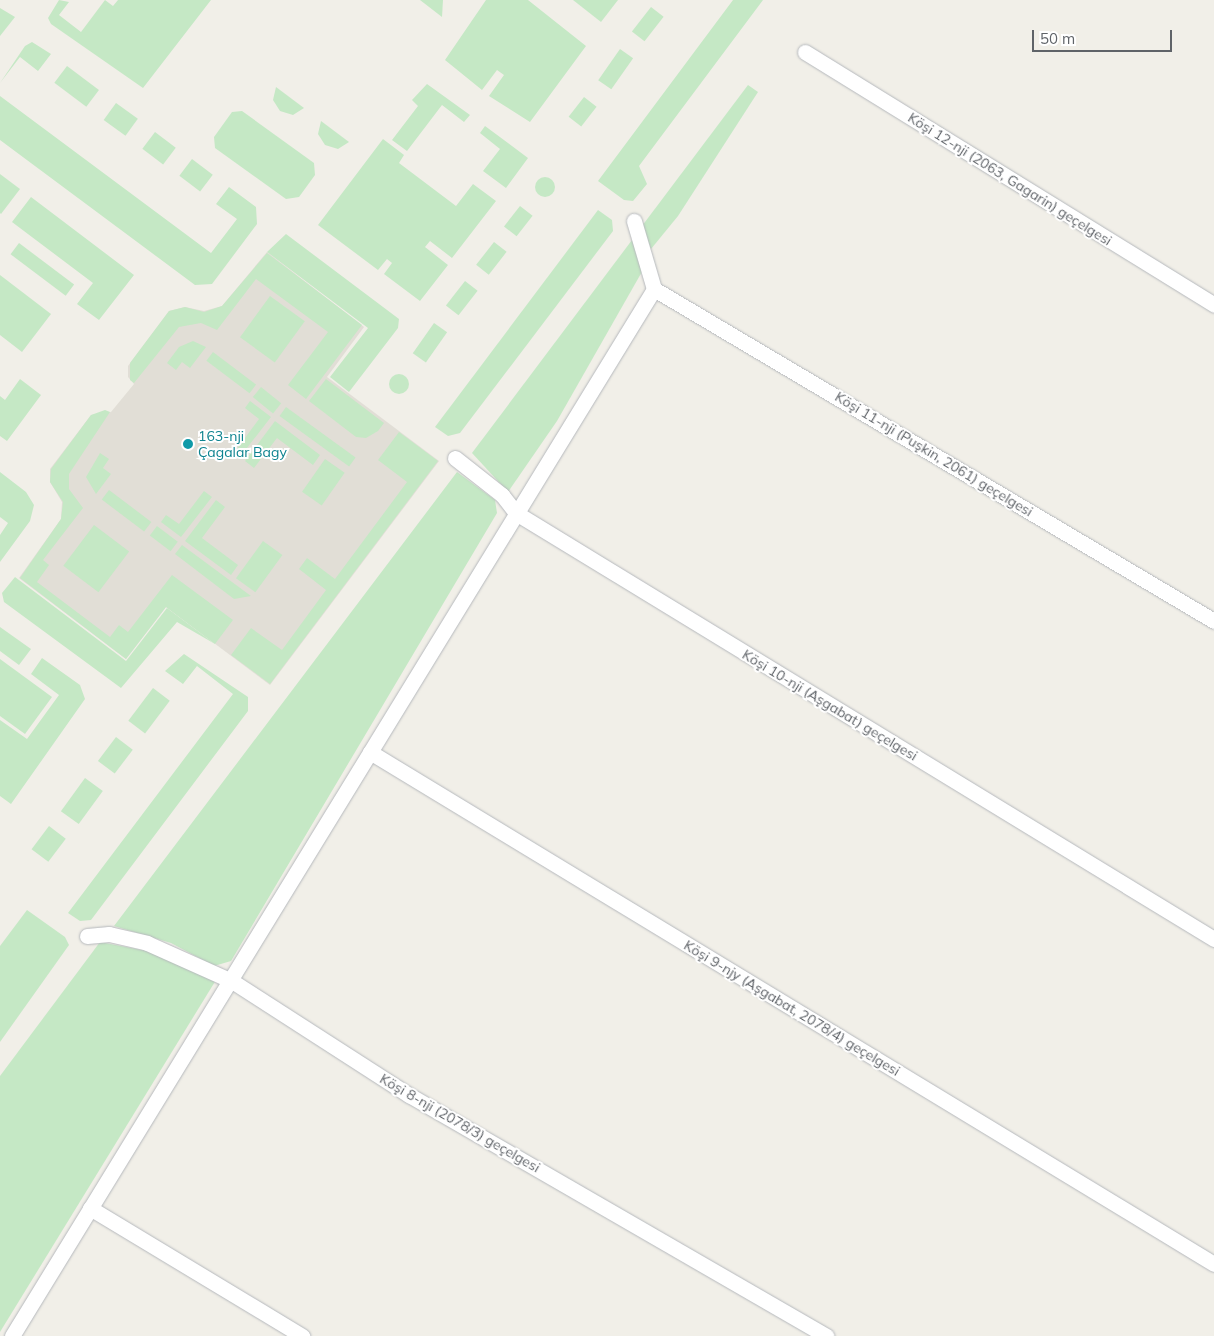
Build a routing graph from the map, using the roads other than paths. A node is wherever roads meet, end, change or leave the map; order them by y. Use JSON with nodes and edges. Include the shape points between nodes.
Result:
{"nodes":[{"id":1,"x":805,"y":52,"type":"dead end"},
{"id":2,"x":634,"y":221,"type":"dead end"},
{"id":3,"x":654,"y":289,"type":"junction"},
{"id":4,"x":1214,"y":305,"type":"edge"},
{"id":5,"x":455,"y":458,"type":"dead end"},
{"id":6,"x":516,"y":513,"type":"junction"},
{"id":7,"x":1214,"y":621,"type":"edge"},
{"id":8,"x":370,"y":752,"type":"junction"},
{"id":9,"x":87,"y":936,"type":"dead end"},
{"id":10,"x":1214,"y":940,"type":"edge"},
{"id":11,"x":232,"y":981,"type":"junction"},
{"id":12,"x":90,"y":1208,"type":"junction"},
{"id":13,"x":1214,"y":1264,"type":"edge"},
{"id":14,"x":12,"y":1336,"type":"edge"},
{"id":15,"x":302,"y":1336,"type":"edge"},
{"id":16,"x":826,"y":1336,"type":"edge"}],
"edges":[{"from":1,"to":4,"type":"street","name":"Köşi 12-nji (2063, Gagarin) geçelgesi"},
{"from":2,"to":3,"type":"street"},
{"from":3,"to":6,"type":"street"},
{"from":3,"to":7,"type":"street","name":"Köşi 11-nji (Puşkin, 2061) geçelgesi"},
{"from":5,"to":6,"type":"street","name":"Köşi 10-nji (Aşgabat) geçelgesi","via":[[502,495]]},
{"from":6,"to":8,"type":"street"},
{"from":6,"to":10,"type":"street","name":"Köşi 10-nji (Aşgabat) geçelgesi"},
{"from":8,"to":11,"type":"street"},
{"from":8,"to":13,"type":"street","name":"Köşi 9-njy (Aşgabat, 2078/4) geçelgesi"},
{"from":9,"to":11,"type":"street","name":"Köşi 8-nji (2078/3) geçelgesi","via":[[109,934],[147,942]]},
{"from":11,"to":12,"type":"street"},
{"from":11,"to":16,"type":"street","name":"Köşi 8-nji (2078/3) geçelgesi","via":[[409,1095]]},
{"from":12,"to":14,"type":"street"},
{"from":12,"to":15,"type":"street"}]}
